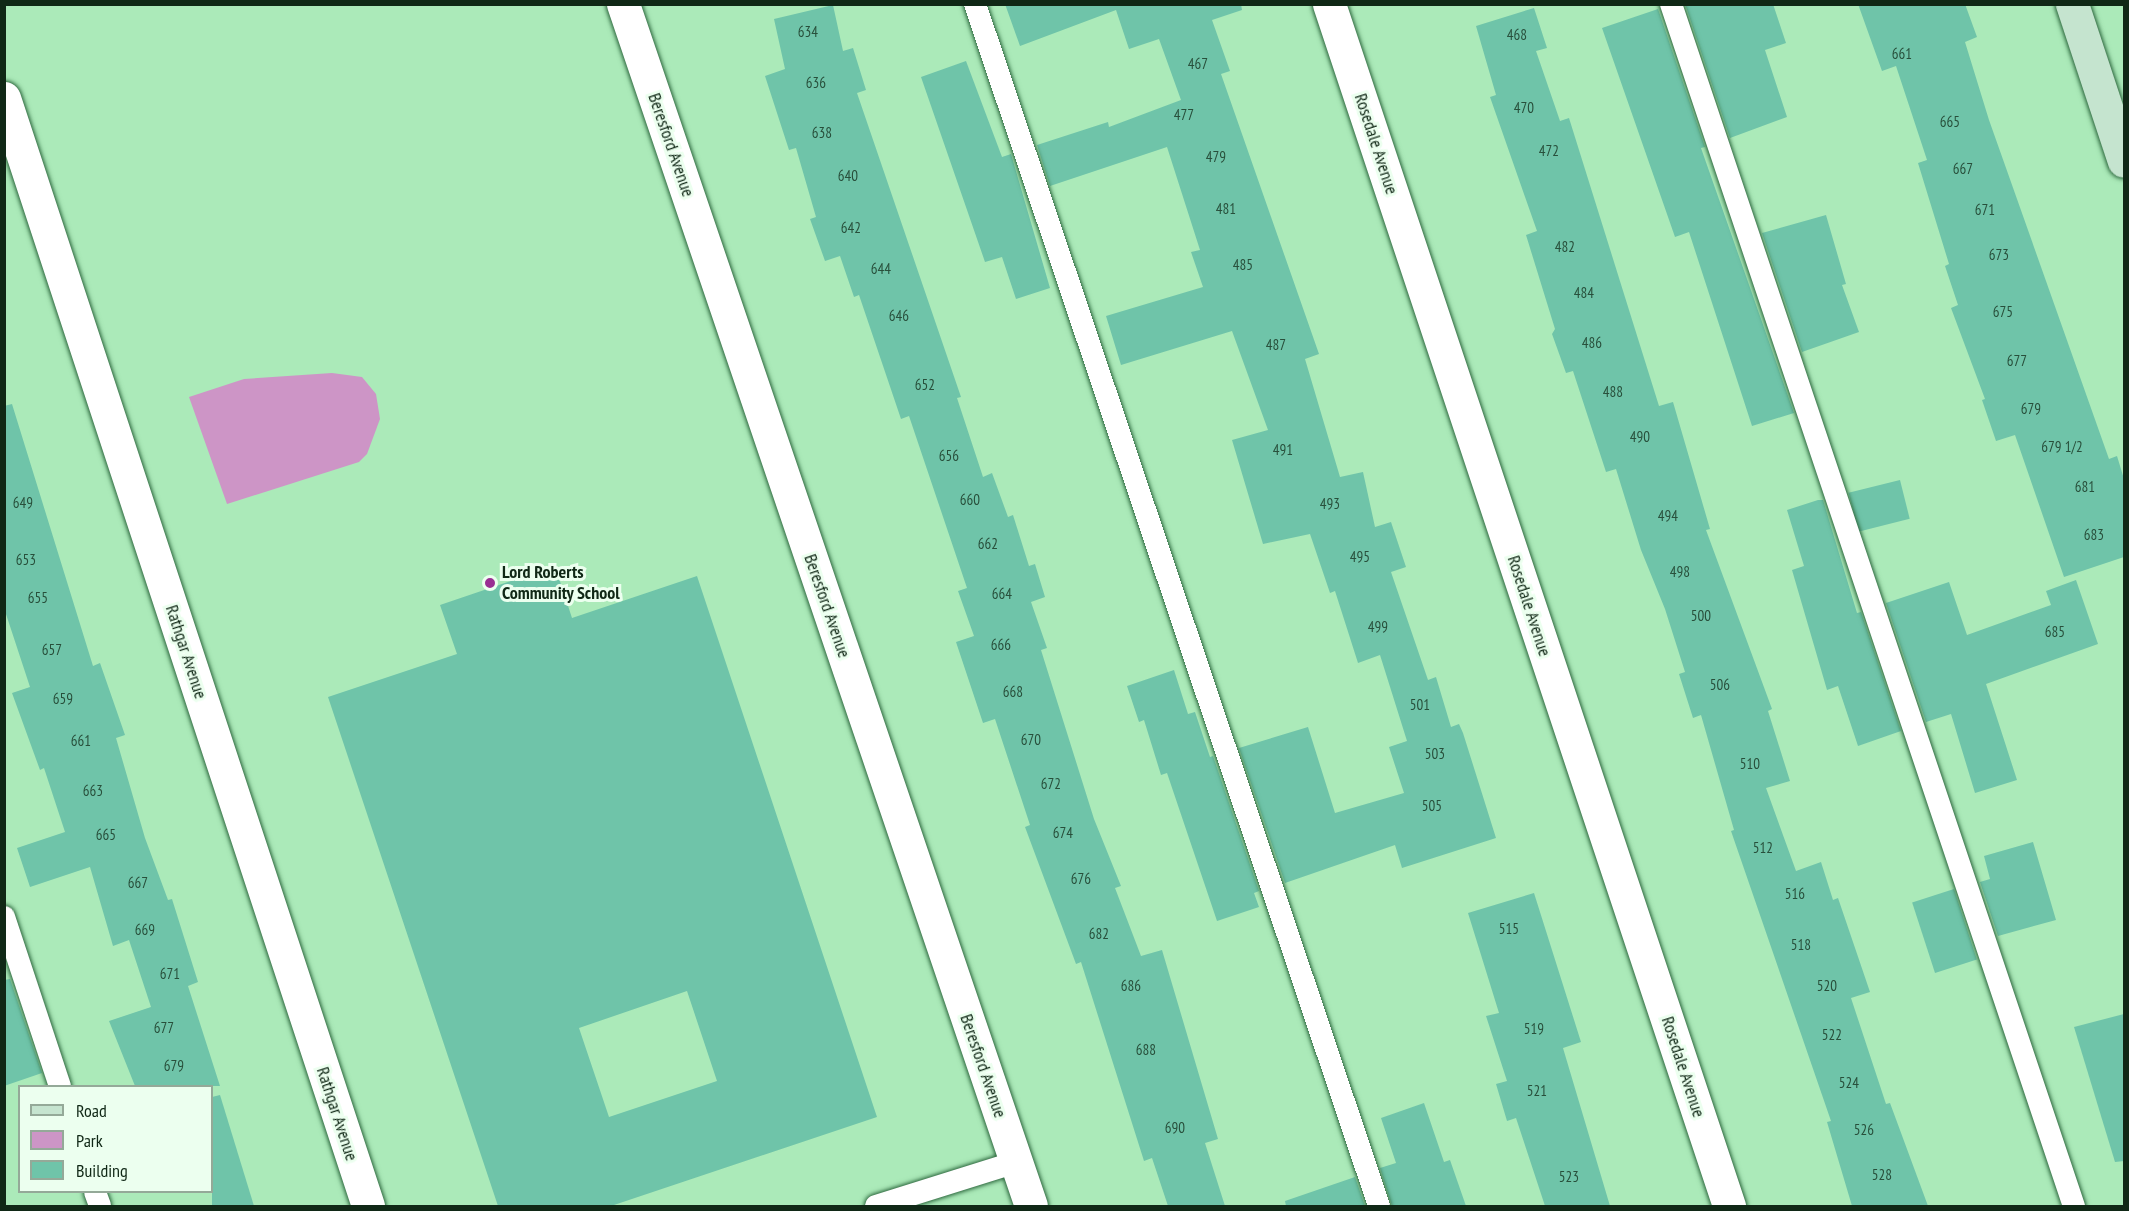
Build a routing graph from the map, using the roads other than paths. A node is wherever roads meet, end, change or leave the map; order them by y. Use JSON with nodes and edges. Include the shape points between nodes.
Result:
{"nodes":[{"id":1,"x":623,"y":4,"type":"edge"},
{"id":2,"x":975,"y":4,"type":"edge"},
{"id":3,"x":1329,"y":4,"type":"edge"},
{"id":4,"x":1671,"y":4,"type":"edge"},
{"id":5,"x":2072,"y":4,"type":"edge"},
{"id":6,"x":4,"y":98,"type":"edge"},
{"id":7,"x":2124,"y":161,"type":"edge"},
{"id":8,"x":4,"y":917,"type":"edge"},
{"id":9,"x":60,"y":1085,"type":"edge"},
{"id":10,"x":1016,"y":1162,"type":"junction"},
{"id":11,"x":368,"y":1206,"type":"edge"},
{"id":12,"x":876,"y":1206,"type":"edge"},
{"id":13,"x":1031,"y":1206,"type":"edge"},
{"id":14,"x":1379,"y":1206,"type":"edge"},
{"id":15,"x":1729,"y":1206,"type":"edge"},
{"id":16,"x":2074,"y":1206,"type":"edge"}],
"edges":[{"from":1,"to":10,"type":"street","name":"Beresford Avenue"},
{"from":2,"to":14,"type":"lane"},
{"from":3,"to":15,"type":"street","name":"Rosedale Avenue"},
{"from":4,"to":16,"type":"lane"},
{"from":5,"to":7,"type":"main road"},
{"from":6,"to":11,"type":"street","name":"Rathgar Avenue"},
{"from":8,"to":9,"type":"lane"},
{"from":10,"to":12,"type":"lane"},
{"from":10,"to":13,"type":"street","name":"Beresford Avenue"}]}
